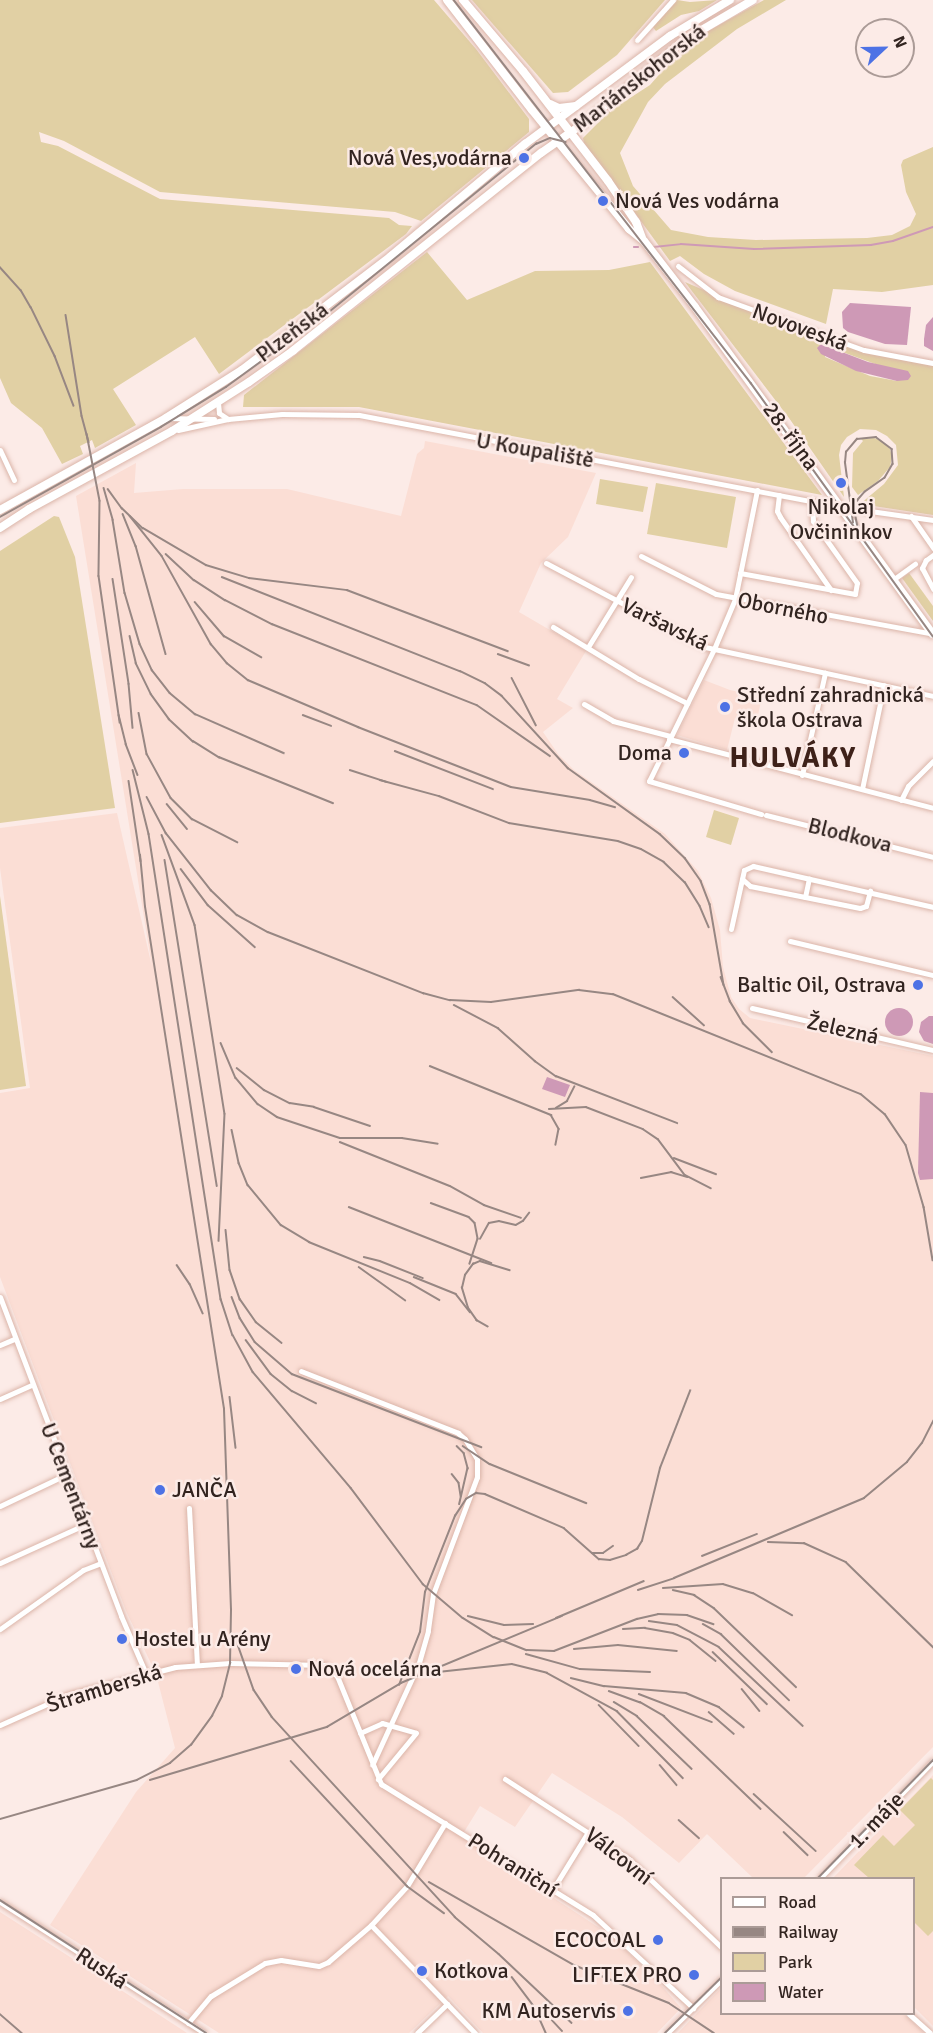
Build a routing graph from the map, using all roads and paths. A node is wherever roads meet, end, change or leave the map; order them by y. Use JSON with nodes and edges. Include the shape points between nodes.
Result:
{"nodes":[{"id":1,"x":447,"y":0,"type":"edge"},
{"id":2,"x":463,"y":0,"type":"edge"},
{"id":3,"x":673,"y":0,"type":"edge"},
{"id":4,"x":730,"y":0,"type":"edge"},
{"id":5,"x":753,"y":0,"type":"edge"},
{"id":6,"x":637,"y":40,"type":"dead end"},
{"id":7,"x":549,"y":103,"type":"junction"},
{"id":8,"x":579,"y":105,"type":"junction"},
{"id":9,"x":560,"y":119,"type":"junction"},
{"id":10,"x":548,"y":129,"type":"junction"},
{"id":11,"x":571,"y":132,"type":"junction"},
{"id":12,"x":558,"y":141,"type":"junction"},
{"id":13,"x":644,"y":241,"type":"junction"},
{"id":14,"x":678,"y":266,"type":"dead end"},
{"id":15,"x":933,"y":363,"type":"edge"},
{"id":16,"x":218,"y":403,"type":"junction"},
{"id":17,"x":166,"y":418,"type":"junction"},
{"id":18,"x":192,"y":419,"type":"junction"},
{"id":19,"x":228,"y":419,"type":"junction"},
{"id":20,"x":172,"y":431,"type":"junction"},
{"id":21,"x":0,"y":450,"type":"edge"},
{"id":22,"x":14,"y":480,"type":"dead end"},
{"id":23,"x":757,"y":490,"type":"junction"},
{"id":24,"x":779,"y":495,"type":"junction"},
{"id":25,"x":812,"y":501,"type":"junction"},
{"id":26,"x":842,"y":507,"type":"junction"},
{"id":27,"x":0,"y":510,"type":"edge"},
{"id":28,"x":911,"y":516,"type":"junction"},
{"id":29,"x":933,"y":520,"type":"edge"},
{"id":30,"x":0,"y":528,"type":"edge"},
{"id":31,"x":933,"y":548,"type":"edge"},
{"id":32,"x":933,"y":555,"type":"edge"},
{"id":33,"x":641,"y":556,"type":"dead end"},
{"id":34,"x":546,"y":563,"type":"dead end"},
{"id":35,"x":915,"y":564,"type":"dead end"},
{"id":36,"x":740,"y":573,"type":"junction"},
{"id":37,"x":631,"y":577,"type":"dead end"},
{"id":38,"x":894,"y":579,"type":"junction"},
{"id":39,"x":933,"y":589,"type":"edge"},
{"id":40,"x":831,"y":590,"type":"junction"},
{"id":41,"x":735,"y":599,"type":"junction"},
{"id":42,"x":617,"y":600,"type":"junction"},
{"id":43,"x":553,"y":627,"type":"dead end"},
{"id":44,"x":932,"y":631,"type":"edge"},
{"id":45,"x":588,"y":647,"type":"junction"},
{"id":46,"x":714,"y":649,"type":"junction"},
{"id":47,"x":825,"y":673,"type":"junction"},
{"id":48,"x":884,"y":686,"type":"junction"},
{"id":49,"x":933,"y":696,"type":"edge"},
{"id":50,"x":687,"y":703,"type":"junction"},
{"id":51,"x":584,"y":704,"type":"dead end"},
{"id":52,"x":670,"y":738,"type":"junction"},
{"id":53,"x":933,"y":762,"type":"edge"},
{"id":54,"x":802,"y":775,"type":"junction"},
{"id":55,"x":862,"y":789,"type":"junction"},
{"id":56,"x":901,"y":800,"type":"junction"},
{"id":57,"x":933,"y":808,"type":"edge"},
{"id":58,"x":933,"y":857,"type":"edge"},
{"id":59,"x":810,"y":878,"type":"junction"},
{"id":60,"x":742,"y":879,"type":"junction"},
{"id":61,"x":870,"y":891,"type":"junction"},
{"id":62,"x":805,"y":897,"type":"junction"},
{"id":63,"x":933,"y":907,"type":"edge"},
{"id":64,"x":732,"y":928,"type":"dead end"},
{"id":65,"x":790,"y":941,"type":"dead end"},
{"id":66,"x":933,"y":975,"type":"edge"},
{"id":67,"x":752,"y":1008,"type":"dead end"},
{"id":68,"x":933,"y":1050,"type":"edge"},
{"id":69,"x":0,"y":1297,"type":"edge"},
{"id":70,"x":14,"y":1339,"type":"junction"},
{"id":71,"x":0,"y":1345,"type":"edge"},
{"id":72,"x":301,"y":1371,"type":"dead end"},
{"id":73,"x":32,"y":1385,"type":"junction"},
{"id":74,"x":0,"y":1400,"type":"edge"},
{"id":75,"x":67,"y":1474,"type":"junction"},
{"id":76,"x":0,"y":1506,"type":"edge"},
{"id":77,"x":189,"y":1508,"type":"dead end"},
{"id":78,"x":86,"y":1524,"type":"junction"},
{"id":79,"x":0,"y":1563,"type":"edge"},
{"id":80,"x":101,"y":1563,"type":"junction"},
{"id":81,"x":0,"y":1629,"type":"edge"},
{"id":82,"x":197,"y":1664,"type":"junction"},
{"id":83,"x":146,"y":1674,"type":"junction"},
{"id":84,"x":353,"y":1714,"type":"joint"},
{"id":85,"x":0,"y":1725,"type":"edge"},
{"id":86,"x":390,"y":1725,"type":"junction"},
{"id":87,"x":360,"y":1733,"type":"junction"},
{"id":88,"x":933,"y":1761,"type":"edge"},
{"id":89,"x":372,"y":1765,"type":"junction"},
{"id":90,"x":378,"y":1779,"type":"junction"},
{"id":91,"x":506,"y":1779,"type":"dead end"},
{"id":92,"x":445,"y":1823,"type":"junction"},
{"id":93,"x":588,"y":1832,"type":"junction"},
{"id":94,"x":821,"y":1877,"type":"edge"},
{"id":95,"x":553,"y":1889,"type":"junction"},
{"id":96,"x":0,"y":1902,"type":"edge"},
{"id":97,"x":371,"y":1925,"type":"junction"},
{"id":98,"x":720,"y":1946,"type":"edge"},
{"id":99,"x":720,"y":1981,"type":"edge"},
{"id":100,"x":447,"y":2004,"type":"junction"},
{"id":101,"x":693,"y":2008,"type":"junction"},
{"id":102,"x":911,"y":2015,"type":"edge"},
{"id":103,"x":188,"y":2023,"type":"junction"},
{"id":104,"x":204,"y":2033,"type":"edge"},
{"id":105,"x":417,"y":2033,"type":"edge"},
{"id":106,"x":475,"y":2033,"type":"edge"},
{"id":107,"x":667,"y":2033,"type":"edge"},
{"id":108,"x":930,"y":2033,"type":"edge"}],
"edges":[{"from":1,"to":10,"type":"main road","name":"28. října"},
{"from":2,"to":7,"type":"main road","name":"28. října"},
{"from":3,"to":6,"type":"street"},
{"from":4,"to":8,"type":"main road","name":"Mariánskohorská","via":[[670,36]]},
{"from":5,"to":11,"type":"main road","name":"Mariánskohorská","via":[[683,41]]},
{"from":7,"to":8,"type":"main road","via":[[559,108]]},
{"from":7,"to":9,"type":"main road","name":"28. října"},
{"from":8,"to":9,"type":"main road","name":"Mariánskohorská"},
{"from":9,"to":10,"type":"main road","name":"Plzeňská"},
{"from":9,"to":11,"type":"main road","name":"28. října"},
{"from":10,"to":12,"type":"main road","name":"28. října"},
{"from":10,"to":17,"type":"main road","name":"Plzeňská","via":[[286,338]]},
{"from":11,"to":12,"type":"main road","name":"Mariánskohorská"},
{"from":11,"to":13,"type":"main road","name":"28. října","via":[[636,222]]},
{"from":12,"to":13,"type":"main road","name":"28. října","via":[[629,229]]},
{"from":12,"to":16,"type":"main road","name":"Plzeňská","via":[[294,350]]},
{"from":13,"to":26,"type":"main road","name":"28. října"},
{"from":14,"to":15,"type":"street","name":"Novoveská","via":[[728,302],[864,350]]},
{"from":16,"to":18,"type":"main road","name":"Plzeňská"},
{"from":16,"to":19,"type":"street","via":[[219,413]]},
{"from":17,"to":18,"type":"street","name":"U Koupaliště"},
{"from":17,"to":27,"type":"main road","name":"Plzeňská"},
{"from":18,"to":19,"type":"street","name":"U Koupaliště"},
{"from":18,"to":20,"type":"main road","name":"Plzeňská"},
{"from":19,"to":20,"type":"street","name":"U Koupaliště"},
{"from":19,"to":23,"type":"street","name":"U Koupaliště","via":[[305,412],[359,415]]},
{"from":20,"to":30,"type":"main road","name":"Plzeňská"},
{"from":21,"to":22,"type":"street"},
{"from":23,"to":24,"type":"street","name":"U Koupaliště"},
{"from":23,"to":36,"type":"street"},
{"from":24,"to":25,"type":"street","name":"U Koupaliště"},
{"from":24,"to":40,"type":"street","via":[[780,517]]},
{"from":25,"to":26,"type":"street","name":"U Koupaliště"},
{"from":25,"to":40,"type":"street","via":[[813,521],[857,583],[855,594]]},
{"from":26,"to":28,"type":"street","name":"U Koupaliště"},
{"from":26,"to":38,"type":"main road","name":"28. října"},
{"from":28,"to":29,"type":"street","name":"U Koupaliště"},
{"from":28,"to":31,"type":"street"},
{"from":32,"to":39,"type":"street","via":[[922,568]]},
{"from":33,"to":41,"type":"street","name":"Oborného","via":[[716,594]]},
{"from":34,"to":42,"type":"street","name":"Varšavská"},
{"from":35,"to":38,"type":"street"},
{"from":36,"to":40,"type":"street"},
{"from":36,"to":41,"type":"street"},
{"from":37,"to":42,"type":"street"},
{"from":38,"to":44,"type":"main road","name":"28. října"},
{"from":41,"to":44,"type":"street","name":"Oborného"},
{"from":41,"to":46,"type":"street"},
{"from":42,"to":45,"type":"street"},
{"from":42,"to":46,"type":"street","name":"Varšavská"},
{"from":43,"to":45,"type":"street"},
{"from":45,"to":50,"type":"street"},
{"from":46,"to":47,"type":"street","name":"Varšavská"},
{"from":46,"to":50,"type":"street"},
{"from":47,"to":48,"type":"street","name":"Varšavská"},
{"from":47,"to":54,"type":"street"},
{"from":48,"to":49,"type":"street","name":"Varšavská"},
{"from":48,"to":55,"type":"street"},
{"from":50,"to":52,"type":"street"},
{"from":51,"to":52,"type":"street","via":[[613,721]]},
{"from":52,"to":54,"type":"street"},
{"from":52,"to":58,"type":"street","name":"Blodkova","via":[[649,781]]},
{"from":53,"to":56,"type":"street","via":[[908,786]]},
{"from":54,"to":55,"type":"street"},
{"from":55,"to":56,"type":"street"},
{"from":56,"to":57,"type":"street"},
{"from":59,"to":60,"type":"street","via":[[753,866],[744,870]]},
{"from":59,"to":61,"type":"street"},
{"from":59,"to":62,"type":"street"},
{"from":60,"to":62,"type":"street","via":[[750,886]]},
{"from":60,"to":64,"type":"street"},
{"from":61,"to":62,"type":"street","via":[[864,908]]},
{"from":61,"to":63,"type":"street"},
{"from":65,"to":66,"type":"street"},
{"from":67,"to":68,"type":"street","name":"Železná"},
{"from":69,"to":70,"type":"street","name":"U Cementárny"},
{"from":70,"to":71,"type":"street"},
{"from":70,"to":73,"type":"street","name":"U Cementárny"},
{"from":72,"to":86,"type":"street","via":[[458,1433],[477,1459],[477,1477],[433,1594],[419,1663]]},
{"from":73,"to":74,"type":"street"},
{"from":73,"to":75,"type":"street","name":"U Cementárny"},
{"from":75,"to":76,"type":"street"},
{"from":75,"to":78,"type":"street","name":"U Cementárny"},
{"from":77,"to":82,"type":"street"},
{"from":78,"to":79,"type":"street"},
{"from":78,"to":80,"type":"street","name":"U Cementárny"},
{"from":80,"to":81,"type":"street","via":[[83,1570]]},
{"from":80,"to":83,"type":"street","name":"U Cementárny"},
{"from":82,"to":83,"type":"street","name":"Štramberská"},
{"from":82,"to":84,"type":"street","name":"Štramberská","via":[[327,1666],[336,1673]]},
{"from":83,"to":85,"type":"street","name":"Štramberská","via":[[63,1696]]},
{"from":84,"to":87,"type":"street","name":"Pohraniční"},
{"from":86,"to":87,"type":"street","via":[[382,1723]]},
{"from":86,"to":89,"type":"street"},
{"from":86,"to":90,"type":"street","via":[[416,1733]]},
{"from":87,"to":89,"type":"street","name":"Pohraniční"},
{"from":88,"to":94,"type":"street","name":"1. máje"},
{"from":89,"to":90,"type":"street","name":"Pohraniční"},
{"from":90,"to":92,"type":"street","name":"Pohraniční","via":[[383,1786]]},
{"from":91,"to":93,"type":"street","name":"Válcovní"},
{"from":92,"to":95,"type":"street","name":"Pohraniční"},
{"from":92,"to":97,"type":"street","via":[[407,1887]]},
{"from":93,"to":95,"type":"street"},
{"from":93,"to":98,"type":"street","name":"Válcovní","via":[[634,1863]]},
{"from":95,"to":101,"type":"street","name":"Pohraniční","via":[[604,1923]]},
{"from":96,"to":103,"type":"street","name":"Ruská"},
{"from":97,"to":100,"type":"street"},
{"from":97,"to":103,"type":"street","via":[[319,1966],[281,1960],[265,1963],[211,1996]]},
{"from":99,"to":101,"type":"street"},
{"from":100,"to":105,"type":"street"},
{"from":100,"to":106,"type":"street"},
{"from":101,"to":107,"type":"street"},
{"from":102,"to":108,"type":"street"},
{"from":103,"to":104,"type":"street","name":"Ruská"}]}
